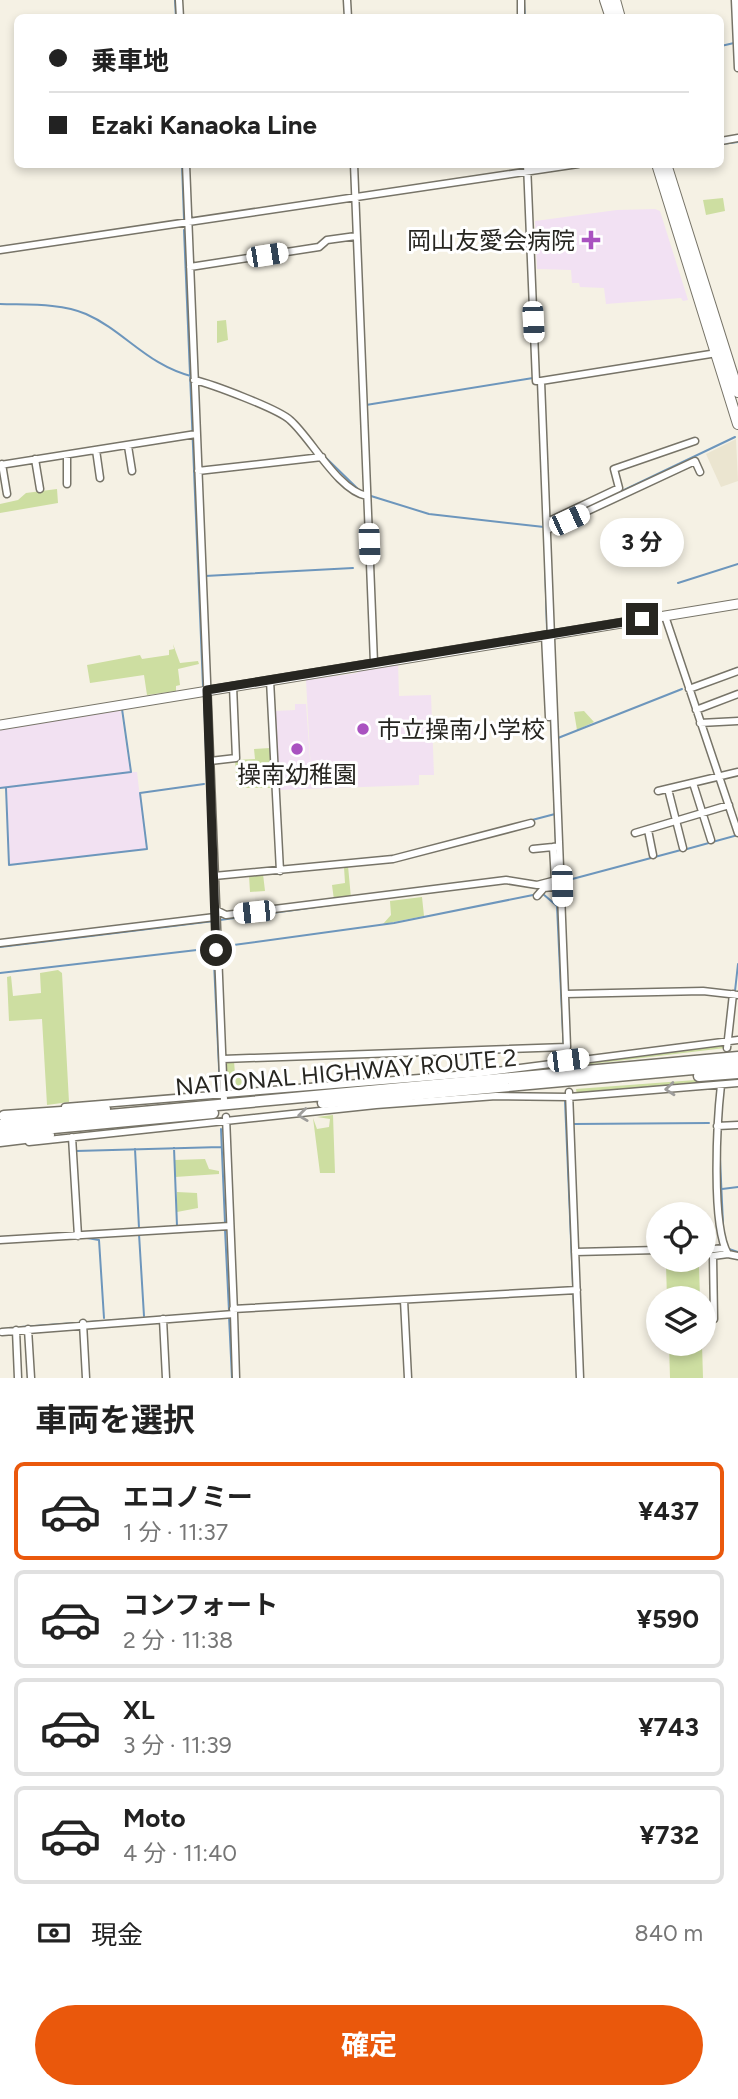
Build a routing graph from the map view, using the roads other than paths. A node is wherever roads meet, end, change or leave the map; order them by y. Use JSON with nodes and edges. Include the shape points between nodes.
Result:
{"nodes":[{"id":1,"x":735,"y":0,"type":"edge"},
{"id":2,"x":738,"y":68,"type":"edge"},
{"id":3,"x":186,"y":168,"type":"edge"},
{"id":4,"x":354,"y":168,"type":"edge"},
{"id":5,"x":527,"y":168,"type":"edge"},
{"id":6,"x":658,"y":168,"type":"edge"},
{"id":7,"x":667,"y":168,"type":"edge"},
{"id":8,"x":355,"y":197,"type":"junction"},
{"id":9,"x":188,"y":223,"type":"junction"},
{"id":10,"x":356,"y":236,"type":"junction"},
{"id":11,"x":0,"y":250,"type":"edge"},
{"id":12,"x":190,"y":267,"type":"junction"},
{"id":13,"x":721,"y":352,"type":"junction"},
{"id":14,"x":194,"y":378,"type":"junction"},
{"id":15,"x":538,"y":380,"type":"junction"},
{"id":16,"x":738,"y":392,"type":"edge"},
{"id":17,"x":738,"y":424,"type":"edge"},
{"id":18,"x":194,"y":434,"type":"junction"},
{"id":19,"x":695,"y":441,"type":"dead end"},
{"id":20,"x":128,"y":446,"type":"junction"},
{"id":21,"x":96,"y":450,"type":"junction"},
{"id":22,"x":67,"y":455,"type":"junction"},
{"id":23,"x":321,"y":457,"type":"junction"},
{"id":24,"x":36,"y":459,"type":"junction"},
{"id":25,"x":1,"y":465,"type":"edge"},
{"id":26,"x":132,"y":471,"type":"dead end"},
{"id":27,"x":198,"y":471,"type":"junction"},
{"id":28,"x":701,"y":472,"type":"dead end"},
{"id":29,"x":100,"y":478,"type":"dead end"},
{"id":30,"x":67,"y":484,"type":"dead end"},
{"id":31,"x":40,"y":489,"type":"dead end"},
{"id":32,"x":7,"y":494,"type":"dead end"},
{"id":33,"x":367,"y":495,"type":"junction"},
{"id":34,"x":547,"y":527,"type":"junction"},
{"id":35,"x":738,"y":604,"type":"edge"},
{"id":36,"x":665,"y":616,"type":"junction"},
{"id":37,"x":548,"y":634,"type":"junction"},
{"id":38,"x":374,"y":663,"type":"junction"},
{"id":39,"x":738,"y":671,"type":"edge"},
{"id":40,"x":270,"y":680,"type":"junction"},
{"id":41,"x":233,"y":686,"type":"junction"},
{"id":42,"x":689,"y":689,"type":"junction"},
{"id":43,"x":207,"y":690,"type":"junction"},
{"id":44,"x":738,"y":694,"type":"edge"},
{"id":45,"x":696,"y":710,"type":"junction"},
{"id":46,"x":549,"y":717,"type":"dead end"},
{"id":47,"x":738,"y":721,"type":"edge"},
{"id":48,"x":700,"y":723,"type":"junction"},
{"id":49,"x":0,"y":725,"type":"edge"},
{"id":50,"x":210,"y":761,"type":"junction"},
{"id":51,"x":738,"y":772,"type":"edge"},
{"id":52,"x":719,"y":777,"type":"junction"},
{"id":53,"x":693,"y":783,"type":"junction"},
{"id":54,"x":668,"y":789,"type":"junction"},
{"id":55,"x":658,"y":791,"type":"dead end"},
{"id":56,"x":729,"y":805,"type":"junction"},
{"id":57,"x":703,"y":814,"type":"junction"},
{"id":58,"x":677,"y":821,"type":"junction"},
{"id":59,"x":531,"y":823,"type":"dead end"},
{"id":60,"x":648,"y":830,"type":"junction"},
{"id":61,"x":635,"y":833,"type":"dead end"},
{"id":62,"x":738,"y":833,"type":"edge"},
{"id":63,"x":711,"y":840,"type":"dead end"},
{"id":64,"x":556,"y":846,"type":"junction"},
{"id":65,"x":683,"y":848,"type":"dead end"},
{"id":66,"x":533,"y":849,"type":"dead end"},
{"id":67,"x":653,"y":855,"type":"dead end"},
{"id":68,"x":280,"y":871,"type":"junction"},
{"id":69,"x":214,"y":876,"type":"junction"},
{"id":70,"x":559,"y":881,"type":"junction"},
{"id":71,"x":540,"y":893,"type":"dead end"},
{"id":72,"x":214,"y":916,"type":"junction"},
{"id":73,"x":0,"y":943,"type":"edge"},
{"id":74,"x":736,"y":994,"type":"edge"},
{"id":75,"x":565,"y":995,"type":"junction"},
{"id":76,"x":738,"y":1040,"type":"edge"},
{"id":77,"x":731,"y":1046,"type":"edge"},
{"id":78,"x":565,"y":1047,"type":"junction"},
{"id":79,"x":738,"y":1057,"type":"edge"},
{"id":80,"x":223,"y":1059,"type":"junction"},
{"id":81,"x":568,"y":1063,"type":"junction"},
{"id":82,"x":738,"y":1065,"type":"edge"},
{"id":83,"x":738,"y":1073,"type":"edge"},
{"id":84,"x":546,"y":1075,"type":"junction"},
{"id":85,"x":629,"y":1076,"type":"junction"},
{"id":86,"x":723,"y":1082,"type":"junction"},
{"id":87,"x":738,"y":1083,"type":"edge"},
{"id":88,"x":569,"y":1094,"type":"junction"},
{"id":89,"x":224,"y":1096,"type":"junction"},
{"id":90,"x":1,"y":1119,"type":"edge"},
{"id":91,"x":156,"y":1119,"type":"junction"},
{"id":92,"x":226,"y":1120,"type":"junction"},
{"id":93,"x":738,"y":1125,"type":"edge"},
{"id":94,"x":717,"y":1126,"type":"junction"},
{"id":95,"x":0,"y":1132,"type":"edge"},
{"id":96,"x":72,"y":1137,"type":"junction"},
{"id":97,"x":0,"y":1142,"type":"edge"},
{"id":98,"x":227,"y":1226,"type":"junction"},
{"id":99,"x":78,"y":1236,"type":"junction"},
{"id":100,"x":0,"y":1240,"type":"edge"},
{"id":101,"x":646,"y":1250,"type":"edge"},
{"id":102,"x":716,"y":1251,"type":"edge"},
{"id":103,"x":726,"y":1251,"type":"junction"},
{"id":104,"x":575,"y":1252,"type":"junction"},
{"id":105,"x":738,"y":1256,"type":"edge"},
{"id":106,"x":713,"y":1286,"type":"edge"},
{"id":107,"x":575,"y":1290,"type":"junction"},
{"id":108,"x":404,"y":1300,"type":"junction"},
{"id":109,"x":231,"y":1313,"type":"junction"},
{"id":110,"x":163,"y":1319,"type":"junction"},
{"id":111,"x":83,"y":1324,"type":"junction"},
{"id":112,"x":28,"y":1329,"type":"junction"},
{"id":113,"x":16,"y":1330,"type":"junction"},
{"id":114,"x":2,"y":1332,"type":"dead end"},
{"id":115,"x":18,"y":1378,"type":"edge"},
{"id":116,"x":31,"y":1378,"type":"edge"},
{"id":117,"x":86,"y":1378,"type":"edge"},
{"id":118,"x":166,"y":1378,"type":"edge"},
{"id":119,"x":236,"y":1378,"type":"edge"},
{"id":120,"x":408,"y":1378,"type":"edge"},
{"id":121,"x":580,"y":1378,"type":"edge"}],
"edges":[{"from":1,"to":2,"type":"street"},
{"from":3,"to":9,"type":"street"},
{"from":4,"to":8,"type":"street"},
{"from":5,"to":8,"type":"street"},
{"from":5,"to":15,"type":"street"},
{"from":6,"to":13,"type":"main road"},
{"from":7,"to":13,"type":"main road"},
{"from":8,"to":9,"type":"street"},
{"from":8,"to":10,"type":"street"},
{"from":9,"to":11,"type":"street"},
{"from":9,"to":12,"type":"street"},
{"from":10,"to":12,"type":"street","via":[[327,240],[319,247]]},
{"from":10,"to":33,"type":"street"},
{"from":12,"to":14,"type":"street"},
{"from":13,"to":15,"type":"street"},
{"from":13,"to":16,"type":"main road"},
{"from":13,"to":17,"type":"main road"},
{"from":14,"to":18,"type":"street"},
{"from":14,"to":23,"type":"street","via":[[285,416]]},
{"from":15,"to":34,"type":"street"},
{"from":18,"to":20,"type":"street"},
{"from":18,"to":27,"type":"street"},
{"from":19,"to":34,"type":"street","via":[[614,469],[619,488]]},
{"from":20,"to":21,"type":"street"},
{"from":20,"to":26,"type":"street"},
{"from":21,"to":22,"type":"street"},
{"from":21,"to":29,"type":"street"},
{"from":22,"to":24,"type":"street"},
{"from":22,"to":30,"type":"street"},
{"from":23,"to":27,"type":"street"},
{"from":23,"to":33,"type":"street","via":[[360,495]]},
{"from":24,"to":25,"type":"street"},
{"from":24,"to":31,"type":"street"},
{"from":25,"to":32,"type":"street"},
{"from":27,"to":43,"type":"street"},
{"from":28,"to":34,"type":"street","via":[[695,461]]},
{"from":33,"to":38,"type":"street"},
{"from":34,"to":37,"type":"street"},
{"from":35,"to":36,"type":"main road"},
{"from":36,"to":37,"type":"main road"},
{"from":36,"to":42,"type":"street"},
{"from":37,"to":38,"type":"main road"},
{"from":37,"to":46,"type":"street"},
{"from":37,"to":64,"type":"street"},
{"from":38,"to":40,"type":"main road"},
{"from":39,"to":42,"type":"street"},
{"from":40,"to":41,"type":"main road"},
{"from":40,"to":68,"type":"street"},
{"from":41,"to":43,"type":"main road"},
{"from":41,"to":50,"type":"street","via":[[236,758]]},
{"from":42,"to":45,"type":"street"},
{"from":43,"to":49,"type":"main road"},
{"from":43,"to":50,"type":"street"},
{"from":44,"to":45,"type":"street"},
{"from":45,"to":48,"type":"street"},
{"from":47,"to":48,"type":"street"},
{"from":48,"to":52,"type":"street"},
{"from":50,"to":69,"type":"street"},
{"from":51,"to":52,"type":"street"},
{"from":52,"to":53,"type":"street"},
{"from":52,"to":56,"type":"street"},
{"from":53,"to":54,"type":"street"},
{"from":53,"to":57,"type":"street"},
{"from":54,"to":55,"type":"street"},
{"from":54,"to":58,"type":"street"},
{"from":56,"to":57,"type":"street"},
{"from":56,"to":62,"type":"street"},
{"from":57,"to":58,"type":"street"},
{"from":57,"to":63,"type":"street"},
{"from":58,"to":60,"type":"street"},
{"from":58,"to":65,"type":"street"},
{"from":59,"to":68,"type":"street","via":[[393,859]]},
{"from":60,"to":61,"type":"street"},
{"from":60,"to":67,"type":"street"},
{"from":64,"to":66,"type":"street"},
{"from":64,"to":70,"type":"street"},
{"from":68,"to":69,"type":"street"},
{"from":69,"to":72,"type":"street"},
{"from":70,"to":71,"type":"street"},
{"from":70,"to":72,"type":"street","via":[[537,886],[506,880]]},
{"from":70,"to":75,"type":"street"},
{"from":72,"to":73,"type":"street"},
{"from":72,"to":80,"type":"street"},
{"from":74,"to":75,"type":"street"},
{"from":74,"to":77,"type":"street"},
{"from":75,"to":78,"type":"street"},
{"from":76,"to":77,"type":"street"},
{"from":77,"to":81,"type":"street"},
{"from":77,"to":84,"type":"highway"},
{"from":78,"to":80,"type":"street"},
{"from":78,"to":81,"type":"street"},
{"from":79,"to":84,"type":"highway","name":"NATIONAL HIGHWAY ROUTE 2"},
{"from":80,"to":89,"type":"street"},
{"from":81,"to":89,"type":"street"},
{"from":82,"to":85,"type":"highway","name":"NATIONAL HIGHWAY ROUTE 2"},
{"from":83,"to":85,"type":"highway"},
{"from":84,"to":90,"type":"highway","name":"NATIONAL HIGHWAY ROUTE 2","via":[[191,1108]]},
{"from":85,"to":91,"type":"highway","name":"NATIONAL HIGHWAY ROUTE 2"},
{"from":86,"to":87,"type":"street"},
{"from":86,"to":88,"type":"street","one_way":true},
{"from":86,"to":94,"type":"street"},
{"from":88,"to":92,"type":"street","one_way":true,"via":[[496,1096]]},
{"from":88,"to":104,"type":"street"},
{"from":89,"to":90,"type":"street","via":[[56,1107]]},
{"from":91,"to":95,"type":"highway","name":"NATIONAL HIGHWAY ROUTE 2"},
{"from":91,"to":97,"type":"highway"},
{"from":92,"to":96,"type":"street"},
{"from":92,"to":98,"type":"street"},
{"from":93,"to":94,"type":"street"},
{"from":94,"to":103,"type":"street"},
{"from":96,"to":97,"type":"street"},
{"from":96,"to":99,"type":"street"},
{"from":98,"to":99,"type":"street"},
{"from":98,"to":109,"type":"street"},
{"from":99,"to":100,"type":"street"},
{"from":101,"to":104,"type":"street"},
{"from":102,"to":103,"type":"street"},
{"from":103,"to":105,"type":"street"},
{"from":103,"to":106,"type":"street","via":[[713,1256]]},
{"from":104,"to":107,"type":"street"},
{"from":107,"to":108,"type":"street"},
{"from":107,"to":121,"type":"street"},
{"from":108,"to":109,"type":"street"},
{"from":108,"to":120,"type":"street"},
{"from":109,"to":110,"type":"street"},
{"from":109,"to":119,"type":"street"},
{"from":110,"to":111,"type":"street"},
{"from":110,"to":118,"type":"street"},
{"from":111,"to":112,"type":"street"},
{"from":111,"to":117,"type":"street"},
{"from":112,"to":113,"type":"street"},
{"from":112,"to":116,"type":"street"},
{"from":113,"to":114,"type":"street"},
{"from":113,"to":115,"type":"street"}]}
